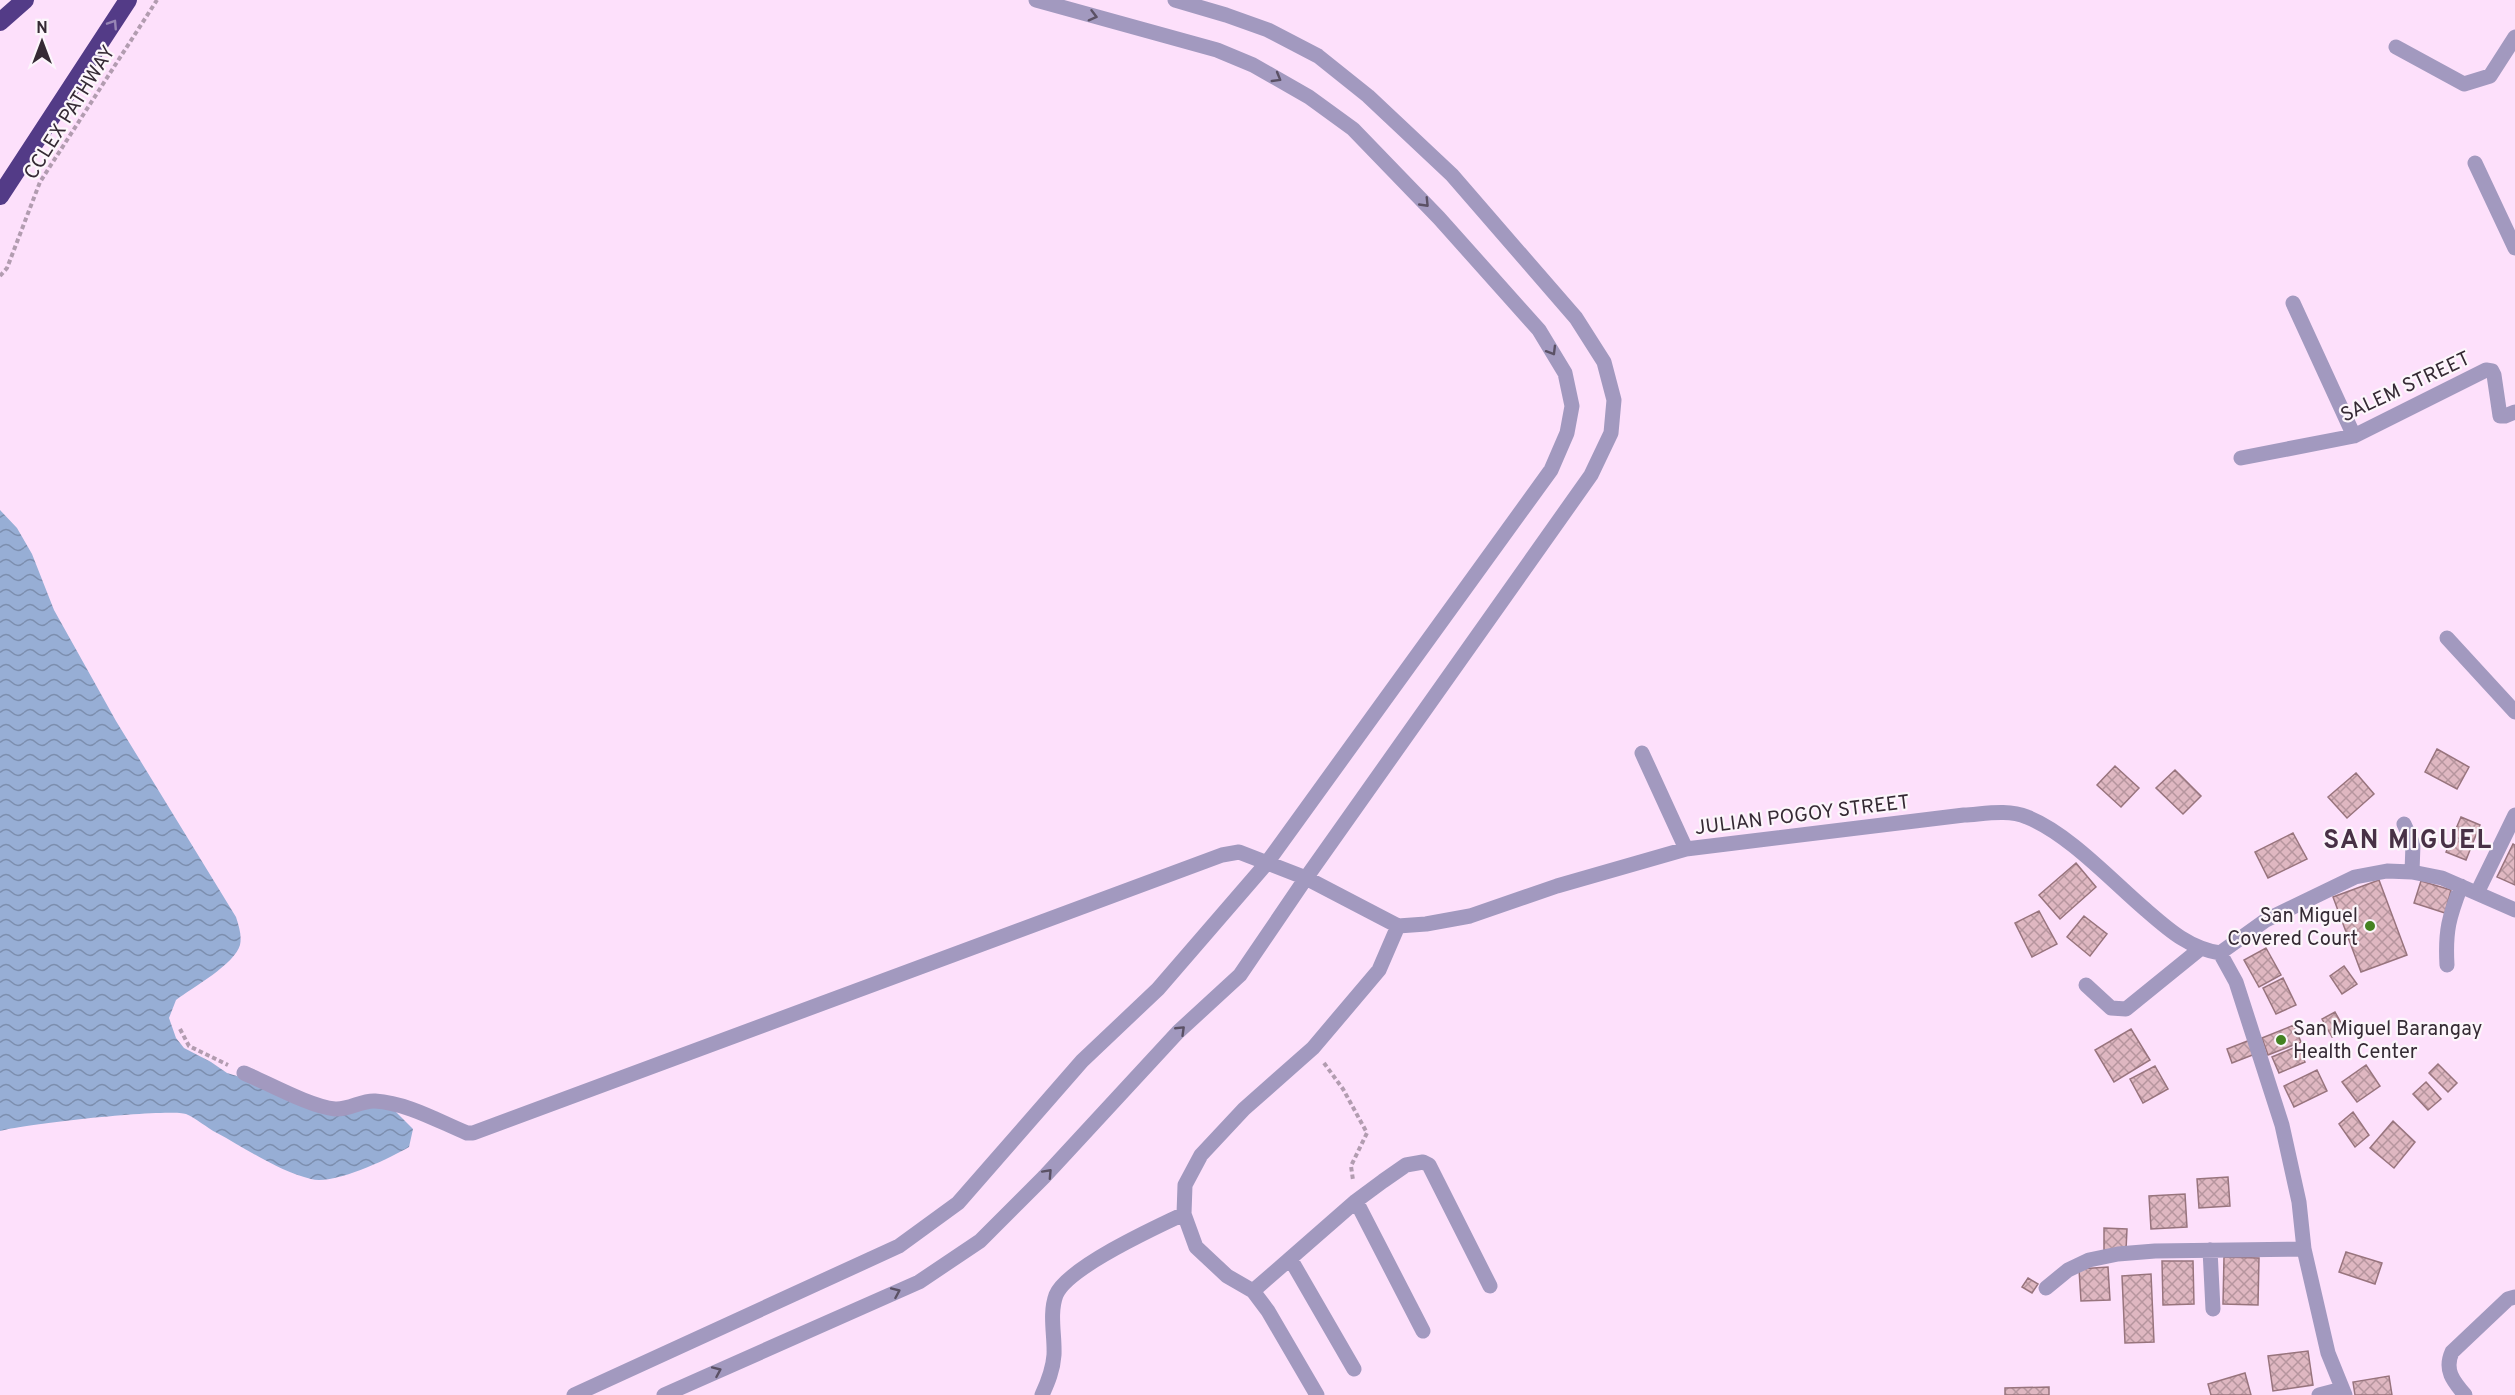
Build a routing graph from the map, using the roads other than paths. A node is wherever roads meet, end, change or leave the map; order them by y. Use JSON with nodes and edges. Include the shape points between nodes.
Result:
{"nodes":[{"id":1,"x":25,"y":0,"type":"edge"},
{"id":2,"x":128,"y":0,"type":"edge"},
{"id":3,"x":1036,"y":0,"type":"edge"},
{"id":4,"x":1175,"y":0,"type":"edge"},
{"id":5,"x":0,"y":22,"type":"edge"},
{"id":6,"x":2515,"y":37,"type":"edge"},
{"id":7,"x":2396,"y":47,"type":"dead end"},
{"id":8,"x":2475,"y":163,"type":"dead end"},
{"id":9,"x":0,"y":196,"type":"edge"},
{"id":10,"x":2515,"y":248,"type":"edge"},
{"id":11,"x":2293,"y":303,"type":"dead end"},
{"id":12,"x":2515,"y":412,"type":"edge"},
{"id":13,"x":2354,"y":436,"type":"junction"},
{"id":14,"x":2241,"y":458,"type":"dead end"},
{"id":15,"x":2447,"y":638,"type":"dead end"},
{"id":16,"x":2515,"y":712,"type":"edge"},
{"id":17,"x":1642,"y":753,"type":"dead end"},
{"id":18,"x":2515,"y":816,"type":"edge"},
{"id":19,"x":2404,"y":824,"type":"dead end"},
{"id":20,"x":1686,"y":849,"type":"junction"},
{"id":21,"x":1266,"y":864,"type":"junction"},
{"id":22,"x":2412,"y":872,"type":"junction"},
{"id":23,"x":1306,"y":878,"type":"junction"},
{"id":24,"x":2461,"y":886,"type":"junction"},
{"id":25,"x":2477,"y":893,"type":"junction"},
{"id":26,"x":2515,"y":910,"type":"edge"},
{"id":27,"x":1398,"y":926,"type":"junction"},
{"id":28,"x":2200,"y":949,"type":"junction"},
{"id":29,"x":2220,"y":953,"type":"junction"},
{"id":30,"x":2447,"y":965,"type":"dead end"},
{"id":31,"x":2086,"y":985,"type":"dead end"},
{"id":32,"x":244,"y":1073,"type":"road end"},
{"id":33,"x":1356,"y":1200,"type":"junction"},
{"id":34,"x":1184,"y":1214,"type":"junction"},
{"id":35,"x":2304,"y":1249,"type":"junction"},
{"id":36,"x":2210,"y":1250,"type":"junction"},
{"id":37,"x":1291,"y":1260,"type":"junction"},
{"id":38,"x":1490,"y":1286,"type":"dead end"},
{"id":39,"x":2046,"y":1288,"type":"dead end"},
{"id":40,"x":1253,"y":1291,"type":"junction"},
{"id":41,"x":2515,"y":1297,"type":"edge"},
{"id":42,"x":2213,"y":1309,"type":"dead end"},
{"id":43,"x":1423,"y":1331,"type":"dead end"},
{"id":44,"x":1354,"y":1369,"type":"dead end"},
{"id":45,"x":2344,"y":1392,"type":"edge"},
{"id":46,"x":574,"y":1395,"type":"edge"},
{"id":47,"x":664,"y":1395,"type":"edge"},
{"id":48,"x":1042,"y":1395,"type":"edge"},
{"id":49,"x":1317,"y":1395,"type":"edge"},
{"id":50,"x":2319,"y":1395,"type":"edge"},
{"id":51,"x":2465,"y":1395,"type":"edge"}],
"edges":[{"from":1,"to":5,"type":"highway"},
{"from":9,"to":2,"type":"highway","one_way":true},
{"from":3,"to":21,"type":"street","one_way":true,"via":[[1217,50],[1253,65],[1309,97],[1353,129],[1439,218],[1539,330],[1565,373],[1572,406],[1567,433],[1551,470]]},
{"from":4,"to":23,"type":"street","via":[[1268,30],[1318,56],[1368,96],[1452,175],[1576,318],[1604,362],[1614,400],[1611,433],[1591,475]]},
{"from":6,"to":7,"type":"street","via":[[2490,76],[2464,84]]},
{"from":8,"to":10,"type":"street"},
{"from":11,"to":13,"type":"street"},
{"from":12,"to":13,"type":"street","name":"SALEM STREET","via":[[2500,416],[2494,375],[2486,370]]},
{"from":13,"to":14,"type":"street","name":"SALEM STREET"},
{"from":15,"to":16,"type":"street"},
{"from":17,"to":20,"type":"street"},
{"from":18,"to":25,"type":"street"},
{"from":19,"to":22,"type":"street","via":[[2413,844]]},
{"from":20,"to":27,"type":"street","name":"JULIAN POGOY STREET","via":[[1470,916]]},
{"from":20,"to":28,"type":"street","name":"JULIAN POGOY STREET","via":[[1964,815],[2026,816],[2060,835],[2161,923]]},
{"from":21,"to":23,"type":"street"},
{"from":21,"to":32,"type":"street","via":[[1239,852],[1222,855],[473,1133],[396,1104],[372,1101],[335,1109],[320,1106]]},
{"from":21,"to":46,"type":"street","via":[[1158,989],[1082,1061],[958,1203],[899,1246]]},
{"from":22,"to":24,"type":"street"},
{"from":22,"to":29,"type":"street","via":[[2387,871],[2355,878],[2265,920]]},
{"from":23,"to":27,"type":"street"},
{"from":47,"to":23,"type":"street","one_way":true,"via":[[918,1282],[980,1241],[1178,1032],[1240,975]]},
{"from":24,"to":25,"type":"street"},
{"from":24,"to":30,"type":"street","via":[[2448,919]]},
{"from":25,"to":26,"type":"street"},
{"from":27,"to":34,"type":"street","via":[[1379,969],[1313,1047],[1244,1109],[1202,1155],[1185,1185]]},
{"from":28,"to":29,"type":"street","name":"JULIAN POGOY STREET"},
{"from":28,"to":31,"type":"street","via":[[2126,1009],[2111,1008]]},
{"from":29,"to":35,"type":"street","via":[[2236,982],[2282,1125],[2299,1202]]},
{"from":33,"to":37,"type":"street"},
{"from":33,"to":38,"type":"street","via":[[1406,1165],[1429,1165]]},
{"from":33,"to":43,"type":"street"},
{"from":34,"to":40,"type":"street","via":[[1196,1247],[1227,1276]]},
{"from":34,"to":48,"type":"street","via":[[1122,1244],[1075,1275],[1056,1294],[1052,1371]]},
{"from":35,"to":36,"type":"street"},
{"from":35,"to":45,"type":"street","via":[[2328,1353]]},
{"from":36,"to":39,"type":"street","via":[[2155,1251],[2090,1260],[2068,1270]]},
{"from":36,"to":42,"type":"street"},
{"from":37,"to":40,"type":"street"},
{"from":37,"to":44,"type":"street"},
{"from":40,"to":49,"type":"street"},
{"from":41,"to":51,"type":"street","via":[[2486,1318],[2452,1352],[2449,1371]]},
{"from":45,"to":50,"type":"street"}]}
